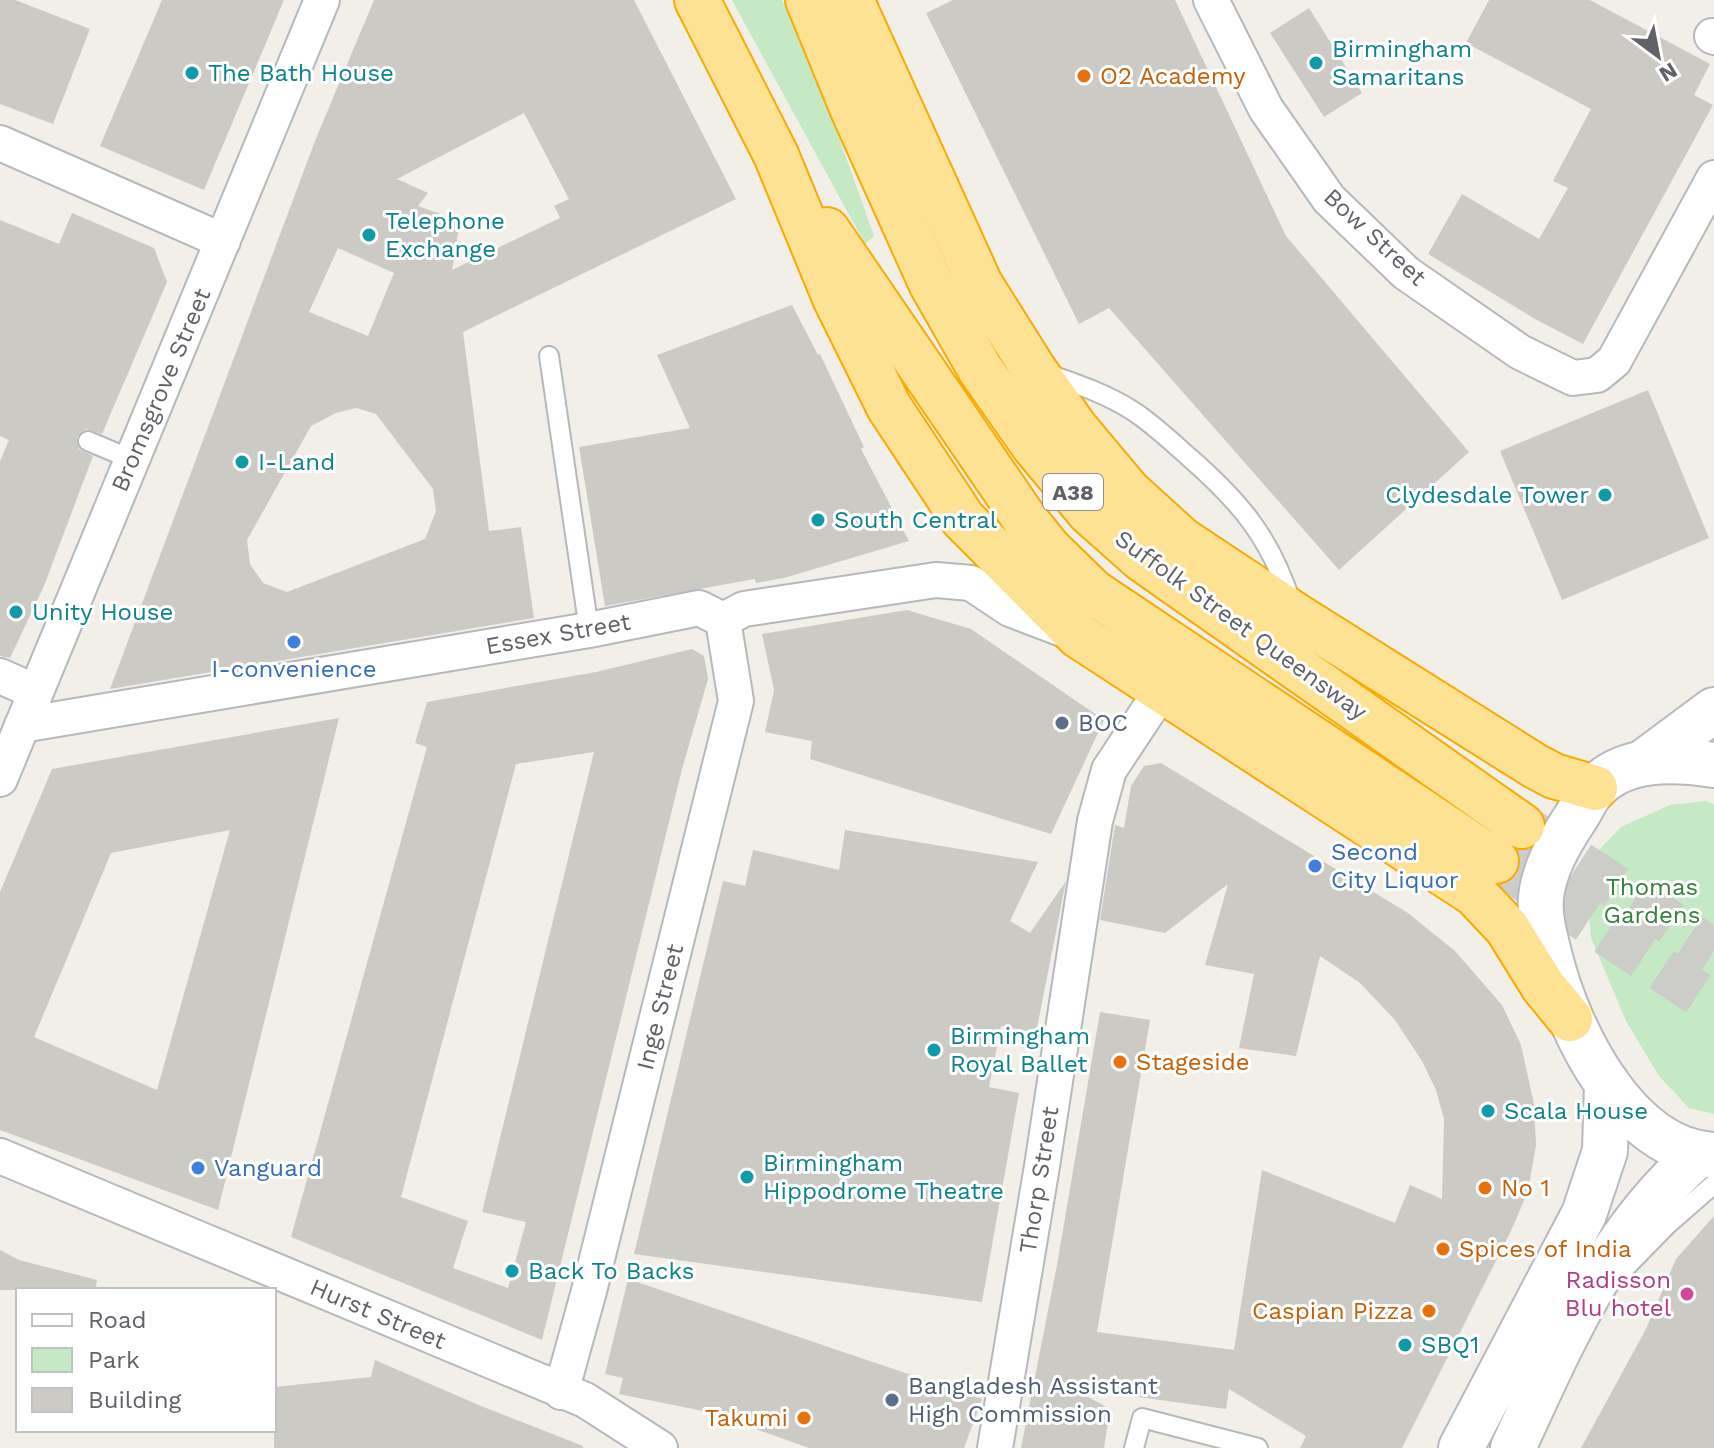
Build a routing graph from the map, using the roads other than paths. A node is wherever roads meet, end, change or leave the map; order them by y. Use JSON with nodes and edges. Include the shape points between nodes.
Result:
{"nodes":[{"id":1,"x":322,"y":0,"type":"edge"},
{"id":2,"x":697,"y":0,"type":"edge"},
{"id":3,"x":808,"y":0,"type":"edge"},
{"id":4,"x":851,"y":0,"type":"edge"},
{"id":5,"x":1211,"y":0,"type":"edge"},
{"id":6,"x":0,"y":143,"type":"edge"},
{"id":7,"x":776,"y":155,"type":"junction"},
{"id":8,"x":1714,"y":178,"type":"edge"},
{"id":9,"x":223,"y":241,"type":"junction"},
{"id":10,"x":549,"y":356,"type":"dead end"},
{"id":11,"x":1034,"y":370,"type":"junction"},
{"id":12,"x":88,"y":441,"type":"dead end"},
{"id":13,"x":133,"y":460,"type":"junction"},
{"id":14,"x":1295,"y":615,"type":"junction"},
{"id":15,"x":723,"y":620,"type":"junction"},
{"id":16,"x":589,"y":630,"type":"junction"},
{"id":17,"x":1079,"y":636,"type":"junction"},
{"id":18,"x":0,"y":676,"type":"edge"},
{"id":19,"x":1162,"y":690,"type":"junction"},
{"id":20,"x":36,"y":692,"type":"junction"},
{"id":21,"x":1714,"y":710,"type":"edge"},
{"id":22,"x":22,"y":725,"type":"junction"},
{"id":23,"x":1644,"y":762,"type":"junction"},
{"id":24,"x":1714,"y":765,"type":"edge"},
{"id":25,"x":0,"y":779,"type":"edge"},
{"id":26,"x":1595,"y":788,"type":"junction"},
{"id":27,"x":1522,"y":826,"type":"tunnel mouth"},
{"id":28,"x":1496,"y":861,"type":"tunnel mouth"},
{"id":29,"x":1570,"y":1019,"type":"junction"},
{"id":30,"x":1607,"y":1083,"type":"junction"},
{"id":31,"x":0,"y":1156,"type":"edge"},
{"id":32,"x":1709,"y":1165,"type":"edge"},
{"id":33,"x":561,"y":1392,"type":"junction"},
{"id":34,"x":660,"y":1448,"type":"edge"},
{"id":35,"x":995,"y":1448,"type":"edge"},
{"id":36,"x":1134,"y":1448,"type":"edge"},
{"id":37,"x":1258,"y":1448,"type":"edge"},
{"id":38,"x":1461,"y":1448,"type":"edge"},
{"id":39,"x":1513,"y":1448,"type":"edge"}],
"edges":[{"from":1,"to":9,"type":"street","name":"Bromsgrove Street"},
{"from":2,"to":7,"type":"highway","number":"A38"},
{"from":3,"to":27,"type":"highway","name":"Suffolk Street Queensway","number":"A38","via":[[931,283],[980,369],[1089,512],[1142,559]]},
{"from":4,"to":11,"type":"highway","via":[[980,284]]},
{"from":5,"to":8,"type":"street","name":"Bow Street","via":[[1266,109],[1329,199],[1406,273],[1520,352],[1573,378],[1597,375],[1614,361]]},
{"from":6,"to":9,"type":"street"},
{"from":7,"to":17,"type":"highway","via":[[835,298],[923,463],[963,519]]},
{"from":7,"to":28,"type":"highway","name":"Suffolk Street Queensway","number":"A38","via":[[1049,549],[1093,592]]},
{"from":9,"to":13,"type":"street","name":"Bromsgrove Street"},
{"from":10,"to":16,"type":"lane"},
{"from":11,"to":14,"type":"highway","via":[[1128,491],[1182,540]]},
{"from":11,"to":14,"type":"lane","via":[[1085,386],[1132,411],[1227,491],[1246,512],[1281,572]]},
{"from":12,"to":13,"type":"lane"},
{"from":13,"to":20,"type":"street","name":"Bromsgrove Street"},
{"from":14,"to":26,"type":"highway","via":[[1535,766]]},
{"from":15,"to":16,"type":"street","name":"Essex Street","via":[[699,608]]},
{"from":15,"to":17,"type":"street","via":[[744,609],[936,580],[971,583],[1010,609]]},
{"from":15,"to":33,"type":"street","name":"Inge Street","via":[[736,701]]},
{"from":16,"to":22,"type":"street","name":"Essex Street"},
{"from":17,"to":19,"type":"highway"},
{"from":18,"to":20,"type":"street"},
{"from":19,"to":29,"type":"highway","via":[[1475,894],[1507,928]]},
{"from":19,"to":35,"type":"street","name":"Thorp Street","via":[[1109,770],[1095,821]]},
{"from":20,"to":22,"type":"street","name":"Bromsgrove Street"},
{"from":21,"to":23,"type":"street"},
{"from":22,"to":25,"type":"street","name":"Bromsgrove Street"},
{"from":23,"to":24,"type":"street"},
{"from":23,"to":26,"type":"street"},
{"from":26,"to":29,"type":"street","via":[[1563,837],[1545,874],[1541,898],[1552,967]]},
{"from":29,"to":30,"type":"street"},
{"from":30,"to":32,"type":"street","via":[[1638,1119]]},
{"from":30,"to":38,"type":"street","via":[[1605,1151],[1584,1214]]},
{"from":31,"to":33,"type":"street","name":"Hurst Street"},
{"from":32,"to":39,"type":"street","via":[[1673,1176],[1638,1217],[1577,1310]]},
{"from":33,"to":34,"type":"street","name":"Hurst Street","via":[[585,1400]]},
{"from":36,"to":37,"type":"lane","via":[[1142,1418]]}]}
